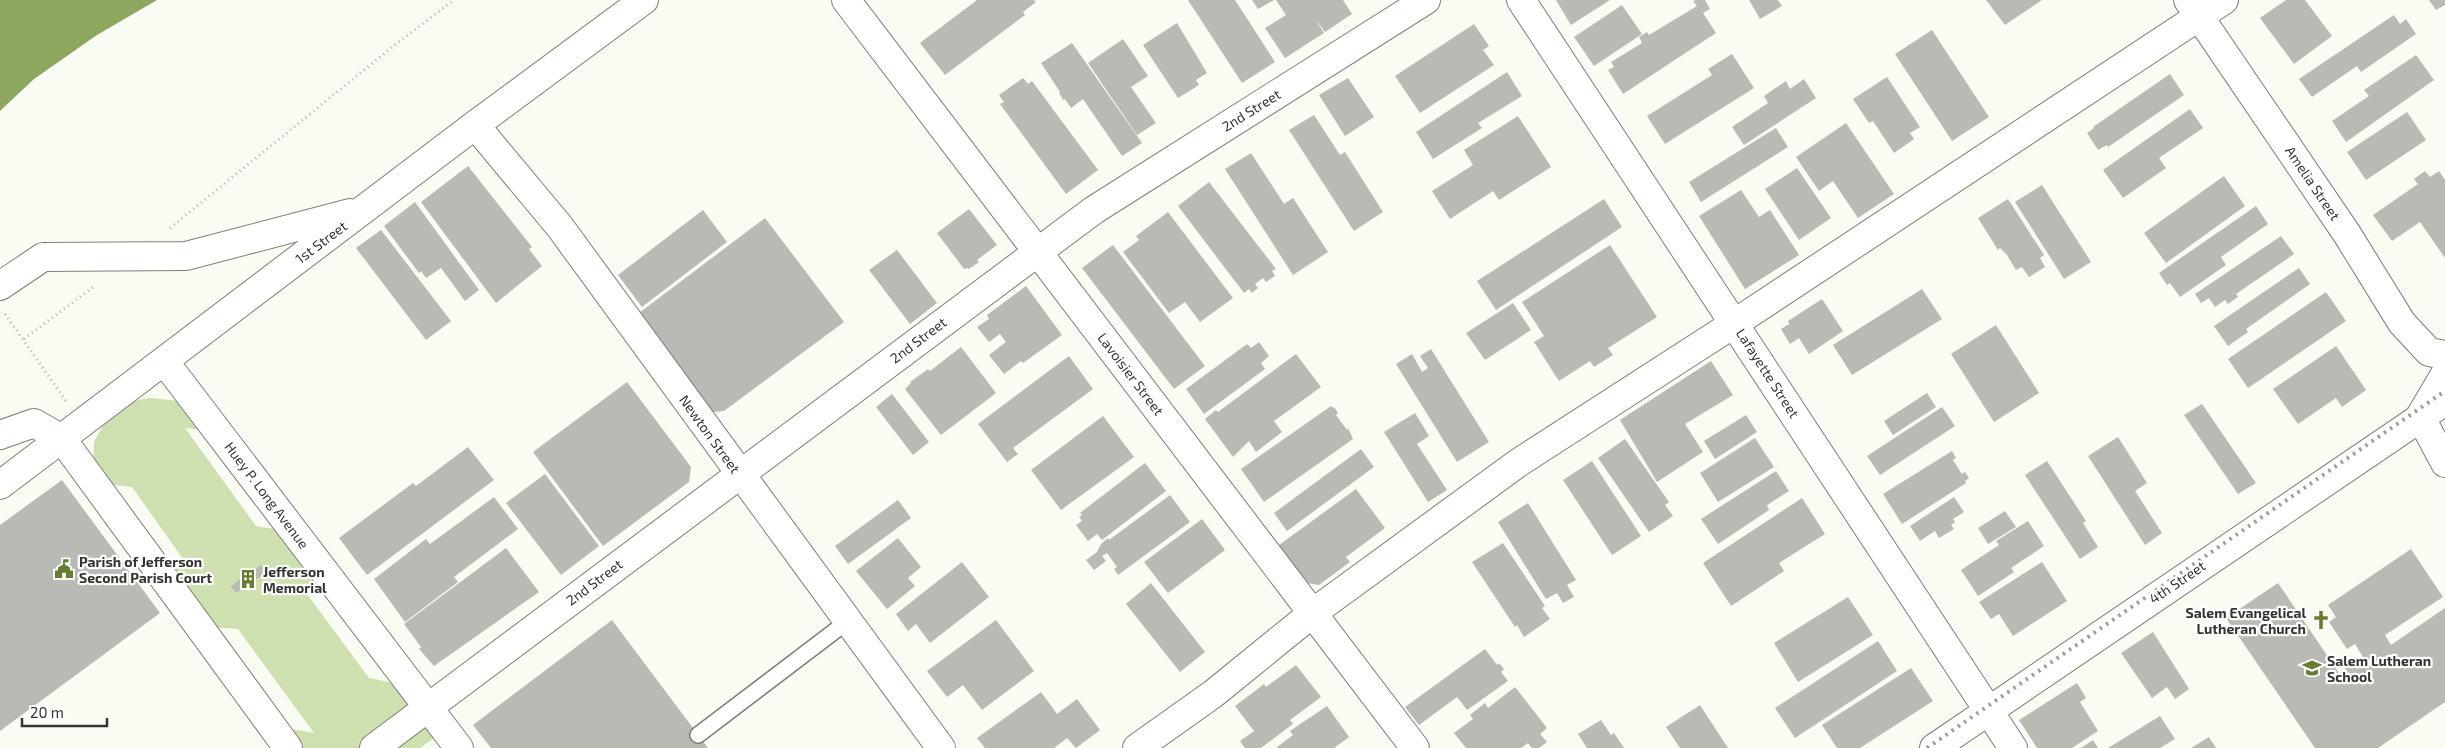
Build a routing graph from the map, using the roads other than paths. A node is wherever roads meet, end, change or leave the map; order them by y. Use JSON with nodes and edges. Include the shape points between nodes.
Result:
{"nodes":[{"id":1,"x":644,"y":0,"type":"edge"},
{"id":2,"x":846,"y":0,"type":"edge"},
{"id":3,"x":1426,"y":0,"type":"edge"},
{"id":4,"x":1521,"y":0,"type":"edge"},
{"id":5,"x":2224,"y":0,"type":"edge"},
{"id":6,"x":2194,"y":8,"type":"edge"},
{"id":7,"x":475,"y":125,"type":"junction"},
{"id":8,"x":364,"y":209,"type":"junction"},
{"id":9,"x":1037,"y":251,"type":"junction"},
{"id":10,"x":0,"y":286,"type":"edge"},
{"id":11,"x":1735,"y":323,"type":"junction"},
{"id":12,"x":2445,"y":355,"type":"edge"},
{"id":13,"x":164,"y":361,"type":"junction"},
{"id":14,"x":2445,"y":374,"type":"edge"},
{"id":15,"x":2445,"y":400,"type":"edge"},
{"id":16,"x":2420,"y":416,"type":"junction"},
{"id":17,"x":72,"y":432,"type":"junction"},
{"id":18,"x":0,"y":435,"type":"edge"},
{"id":19,"x":2445,"y":462,"type":"edge"},
{"id":20,"x":739,"y":474,"type":"junction"},
{"id":21,"x":0,"y":486,"type":"edge"},
{"id":22,"x":1314,"y":612,"type":"junction"},
{"id":23,"x":848,"y":621,"type":"junction"},
{"id":24,"x":428,"y":706,"type":"junction"},
{"id":25,"x":1988,"y":711,"type":"junction"},
{"id":26,"x":698,"y":736,"type":"dead end"},
{"id":27,"x":288,"y":748,"type":"edge"},
{"id":28,"x":374,"y":748,"type":"edge"},
{"id":29,"x":459,"y":748,"type":"edge"},
{"id":30,"x":941,"y":748,"type":"edge"},
{"id":31,"x":1138,"y":748,"type":"edge"},
{"id":32,"x":1415,"y":748,"type":"edge"},
{"id":33,"x":1934,"y":748,"type":"edge"},
{"id":34,"x":2013,"y":748,"type":"edge"}],
"edges":[{"from":1,"to":7,"type":"street","name":"1st Street"},
{"from":2,"to":9,"type":"street","name":"Lavoisier Street"},
{"from":3,"to":9,"type":"street","name":"2nd Street","via":[[1094,210]]},
{"from":4,"to":11,"type":"street","name":"Lafayette Street"},
{"from":5,"to":6,"type":"street"},
{"from":6,"to":11,"type":"street"},
{"from":6,"to":12,"type":"street","name":"Amelia Street","via":[[2347,234],[2402,323],[2429,352]]},
{"from":7,"to":8,"type":"street","name":"1st Street"},
{"from":7,"to":20,"type":"street","name":"Newton Street","via":[[560,227]]},
{"from":8,"to":10,"type":"street","via":[[186,256],[43,257]]},
{"from":8,"to":13,"type":"street","name":"1st Street"},
{"from":9,"to":20,"type":"street","name":"2nd Street"},
{"from":9,"to":22,"type":"street","name":"Lavoisier Street"},
{"from":11,"to":22,"type":"street","via":[[1518,463]]},
{"from":11,"to":25,"type":"street","name":"Lafayette Street"},
{"from":13,"to":17,"type":"street","name":"1st Street"},
{"from":13,"to":24,"type":"street","name":"Huey P. Long Avenue"},
{"from":14,"to":16,"type":"street"},
{"from":15,"to":16,"type":"street","name":"4th Street"},
{"from":16,"to":19,"type":"street"},
{"from":16,"to":25,"type":"street","name":"4th Street"},
{"from":17,"to":18,"type":"street","via":[[34,423]]},
{"from":17,"to":21,"type":"street","name":"1st Street"},
{"from":17,"to":27,"type":"street"},
{"from":20,"to":23,"type":"street","name":"Newton Street"},
{"from":20,"to":24,"type":"street","name":"2nd Street"},
{"from":22,"to":31,"type":"street","via":[[1213,694]]},
{"from":22,"to":32,"type":"street","name":"Lavoisier Street"},
{"from":23,"to":26,"type":"lane"},
{"from":23,"to":30,"type":"street","name":"Newton Street"},
{"from":24,"to":28,"type":"street","name":"2nd Street"},
{"from":24,"to":29,"type":"street","name":"Huey P. Long Avenue"},
{"from":25,"to":33,"type":"street","name":"4th Street"},
{"from":25,"to":34,"type":"street","name":"Lafayette Street"}]}
